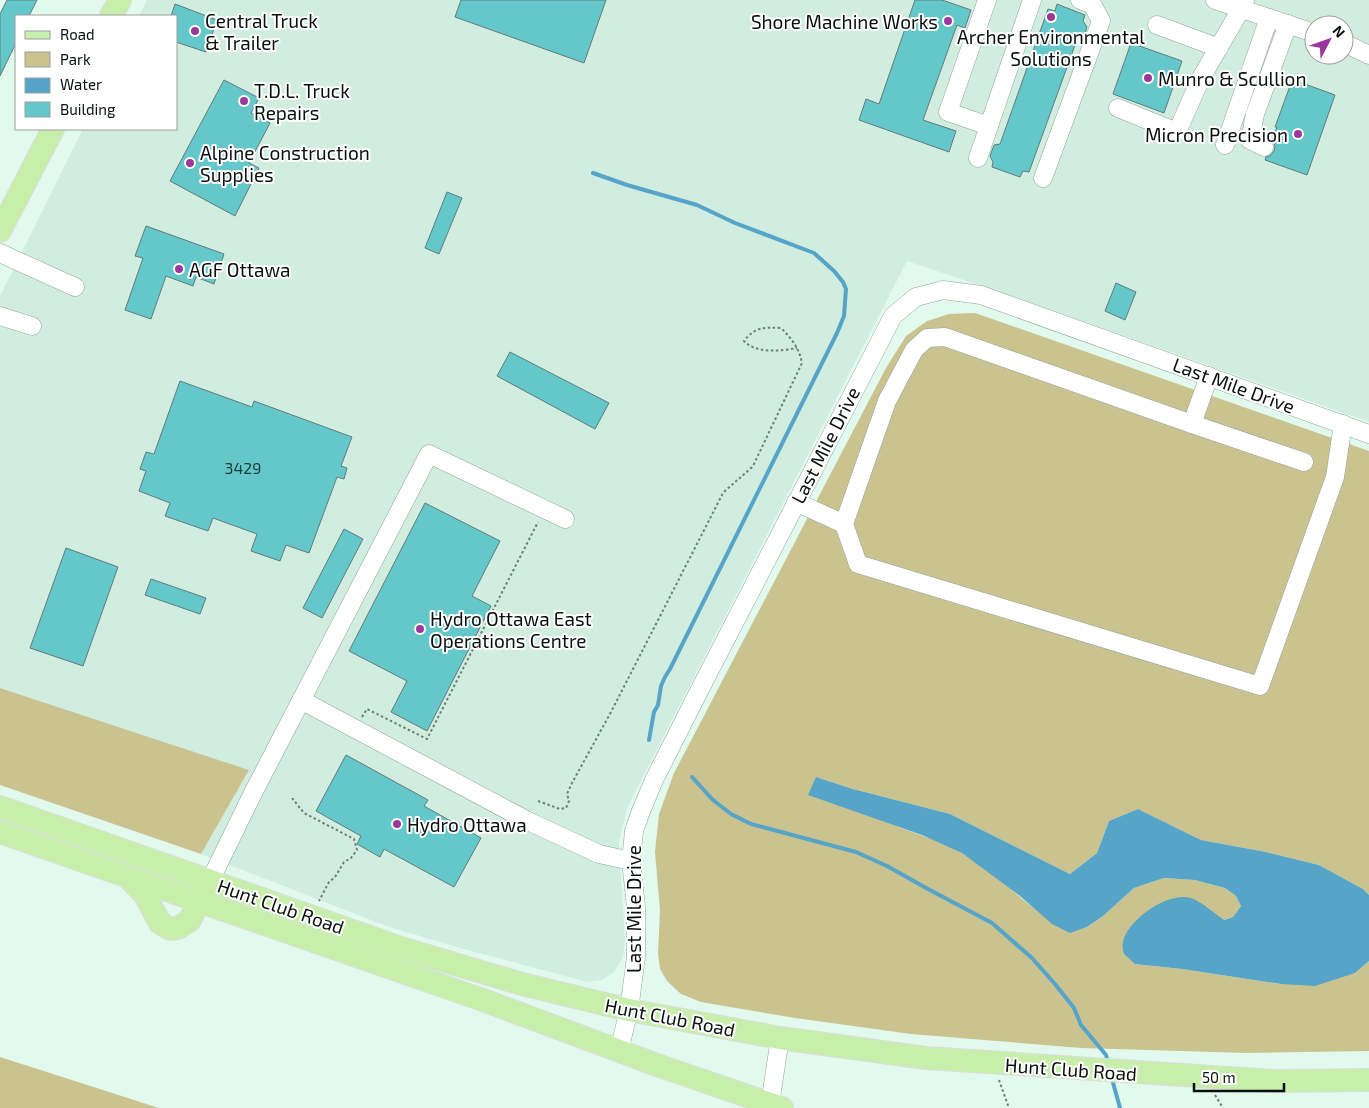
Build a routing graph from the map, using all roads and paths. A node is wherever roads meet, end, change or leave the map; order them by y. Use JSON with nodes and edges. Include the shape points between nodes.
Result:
{"nodes":[{"id":1,"x":120,"y":0,"type":"edge"},
{"id":2,"x":987,"y":0,"type":"edge"},
{"id":3,"x":1032,"y":0,"type":"edge"},
{"id":4,"x":1080,"y":0,"type":"edge"},
{"id":5,"x":1215,"y":0,"type":"edge"},
{"id":6,"x":1243,"y":4,"type":"edge"},
{"id":7,"x":112,"y":15,"type":"edge"},
{"id":8,"x":1269,"y":18,"type":"junction"},
{"id":9,"x":1288,"y":24,"type":"junction"},
{"id":10,"x":1157,"y":25,"type":"dead end"},
{"id":11,"x":1304,"y":30,"type":"edge"},
{"id":12,"x":1219,"y":48,"type":"junction"},
{"id":13,"x":1354,"y":48,"type":"edge"},
{"id":14,"x":1369,"y":55,"type":"edge"},
{"id":15,"x":1118,"y":108,"type":"dead end"},
{"id":16,"x":989,"y":126,"type":"junction"},
{"id":17,"x":52,"y":130,"type":"edge"},
{"id":18,"x":1226,"y":145,"type":"dead end"},
{"id":19,"x":1264,"y":147,"type":"dead end"},
{"id":20,"x":978,"y":158,"type":"dead end"},
{"id":21,"x":1043,"y":178,"type":"dead end"},
{"id":22,"x":0,"y":231,"type":"edge"},
{"id":23,"x":0,"y":253,"type":"edge"},
{"id":24,"x":76,"y":287,"type":"dead end"},
{"id":25,"x":0,"y":316,"type":"edge"},
{"id":26,"x":32,"y":326,"type":"dead end"},
{"id":27,"x":798,"y":348,"type":"junction"},
{"id":28,"x":1209,"y":376,"type":"junction"},
{"id":29,"x":1192,"y":424,"type":"junction"},
{"id":30,"x":1343,"y":424,"type":"junction"},
{"id":31,"x":1369,"y":434,"type":"edge"},
{"id":32,"x":1304,"y":462,"type":"dead end"},
{"id":33,"x":796,"y":502,"type":"junction"},
{"id":34,"x":545,"y":509,"type":"junction"},
{"id":35,"x":565,"y":519,"type":"dead end"},
{"id":36,"x":844,"y":524,"type":"junction"},
{"id":37,"x":301,"y":700,"type":"junction"},
{"id":38,"x":354,"y":728,"type":"junction"},
{"id":39,"x":292,"y":798,"type":"dead end"},
{"id":40,"x":538,"y":801,"type":"dead end"},
{"id":41,"x":0,"y":807,"type":"edge"},
{"id":42,"x":0,"y":832,"type":"edge"},
{"id":43,"x":631,"y":861,"type":"junction"},
{"id":44,"x":127,"y":876,"type":"junction"},
{"id":45,"x":204,"y":891,"type":"junction"},
{"id":46,"x":318,"y":903,"type":"dead end"},
{"id":47,"x":354,"y":955,"type":"junction"},
{"id":48,"x":629,"y":1010,"type":"junction"},
{"id":49,"x":780,"y":1038,"type":"junction"},
{"id":50,"x":619,"y":1051,"type":"junction"},
{"id":51,"x":993,"y":1063,"type":"junction"},
{"id":52,"x":1369,"y":1080,"type":"edge"},
{"id":53,"x":776,"y":1106,"type":"edge"},
{"id":54,"x":1009,"y":1108,"type":"edge"}],
"edges":[{"from":1,"to":7,"type":"main road"},
{"from":2,"to":16,"type":"street","via":[[948,112]]},
{"from":3,"to":16,"type":"street"},
{"from":4,"to":21,"type":"street","via":[[1092,4],[1101,21]]},
{"from":5,"to":6,"type":"street"},
{"from":6,"to":8,"type":"street"},
{"from":6,"to":12,"type":"street"},
{"from":8,"to":9,"type":"street"},
{"from":8,"to":18,"type":"street"},
{"from":9,"to":11,"type":"street"},
{"from":9,"to":19,"type":"street","via":[[1255,114],[1250,140]]},
{"from":10,"to":12,"type":"street"},
{"from":12,"to":15,"type":"street","via":[[1201,78],[1177,132]]},
{"from":13,"to":14,"type":"street"},
{"from":16,"to":20,"type":"street"},
{"from":17,"to":22,"type":"main road"},
{"from":23,"to":24,"type":"street"},
{"from":25,"to":26,"type":"street"},
{"from":27,"to":27,"type":"path","via":[[781,328],[765,327],[744,341],[749,346],[780,351]]},
{"from":27,"to":40,"type":"path","via":[[802,363],[760,453],[744,476],[723,493],[567,794],[566,808]]},
{"from":28,"to":29,"type":"street"},
{"from":28,"to":30,"type":"street","name":"Last Mile Drive"},
{"from":28,"to":33,"type":"street","name":"Last Mile Drive","via":[[981,296],[943,290],[916,297],[893,316]]},
{"from":29,"to":32,"type":"street"},
{"from":29,"to":36,"type":"street","via":[[945,336],[927,338],[914,350],[887,401]]},
{"from":30,"to":31,"type":"street","name":"Last Mile Drive"},
{"from":30,"to":36,"type":"street","via":[[1335,477],[1260,686],[858,564]]},
{"from":33,"to":36,"type":"street"},
{"from":33,"to":43,"type":"street","name":"Last Mile Drive","via":[[654,780],[634,831]]},
{"from":34,"to":35,"type":"street"},
{"from":34,"to":37,"type":"street","via":[[429,454]]},
{"from":34,"to":38,"type":"path","via":[[427,739],[367,709]]},
{"from":37,"to":38,"type":"street"},
{"from":37,"to":45,"type":"street"},
{"from":38,"to":43,"type":"street","via":[[528,821],[599,854]]},
{"from":39,"to":46,"type":"path","via":[[304,813],[354,839],[357,850],[329,882]]},
{"from":41,"to":45,"type":"main road","name":"Hunt Club Road"},
{"from":42,"to":44,"type":"main road","name":"Hunt Club Road"},
{"from":43,"to":48,"type":"street","name":"Last Mile Drive","via":[[637,932]]},
{"from":44,"to":45,"type":"main road","name":"Hunt Club Road"},
{"from":44,"to":45,"type":"main road","via":[[145,895],[160,922],[170,929],[185,925],[190,920]]},
{"from":45,"to":47,"type":"main road","name":"Hunt Club Road"},
{"from":45,"to":48,"type":"main road","name":"Hunt Club Road","via":[[537,988]]},
{"from":47,"to":48,"type":"main road","via":[[372,956],[599,1019],[615,1020]]},
{"from":47,"to":50,"type":"main road","name":"Hunt Club Road"},
{"from":48,"to":49,"type":"main road","name":"Hunt Club Road"},
{"from":48,"to":50,"type":"street","name":"Last Mile Drive"},
{"from":49,"to":51,"type":"main road","name":"Hunt Club Road","via":[[889,1054]]},
{"from":49,"to":53,"type":"street"},
{"from":50,"to":53,"type":"main road","name":"Hunt Club Road"},
{"from":51,"to":52,"type":"main road","name":"Hunt Club Road","via":[[1278,1081]]},
{"from":51,"to":54,"type":"path"}]}
